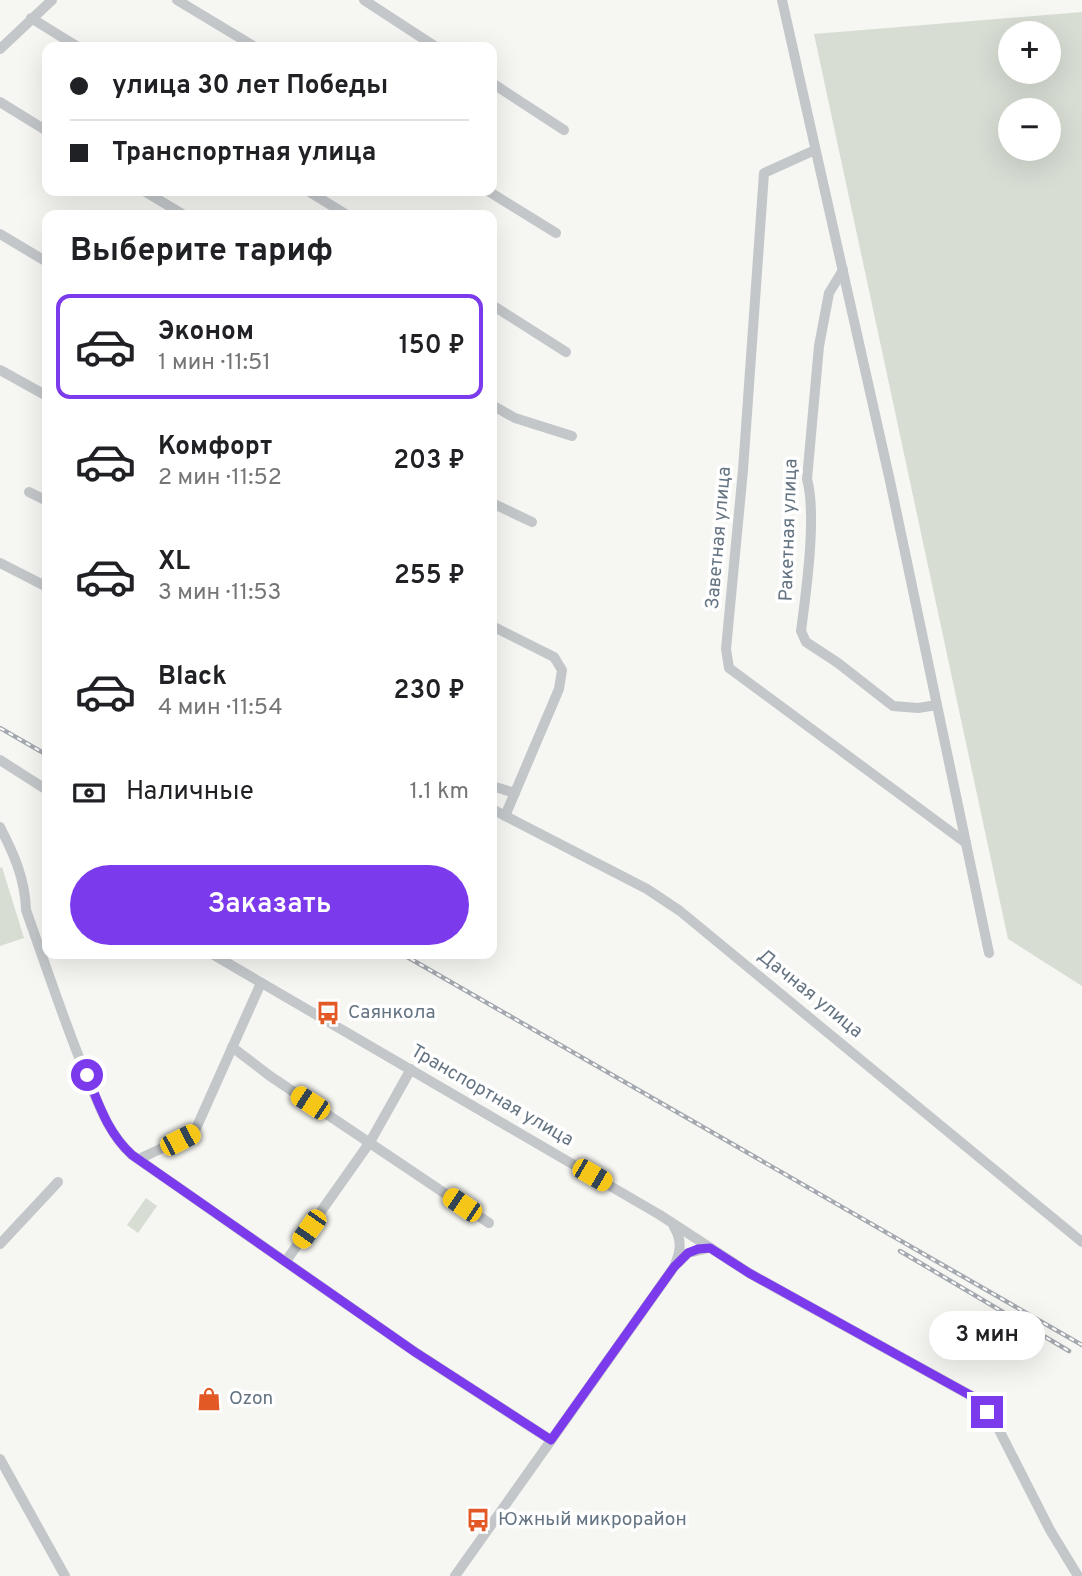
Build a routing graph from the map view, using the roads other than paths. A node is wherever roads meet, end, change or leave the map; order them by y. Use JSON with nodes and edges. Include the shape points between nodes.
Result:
{"nodes":[{"id":1,"x":52,"y":0,"type":"edge"},
{"id":2,"x":177,"y":0,"type":"edge"},
{"id":3,"x":364,"y":0,"type":"edge"},
{"id":4,"x":782,"y":0,"type":"edge"},
{"id":5,"x":31,"y":18,"type":"junction"},
{"id":6,"x":70,"y":42,"type":"edge"},
{"id":7,"x":247,"y":42,"type":"edge"},
{"id":8,"x":428,"y":42,"type":"edge"},
{"id":9,"x":0,"y":49,"type":"edge"},
{"id":10,"x":497,"y":86,"type":"edge"},
{"id":11,"x":0,"y":102,"type":"edge"},
{"id":12,"x":42,"y":128,"type":"edge"},
{"id":13,"x":564,"y":130,"type":"dead end"},
{"id":14,"x":815,"y":150,"type":"junction"},
{"id":15,"x":152,"y":196,"type":"edge"},
{"id":16,"x":316,"y":196,"type":"edge"},
{"id":17,"x":496,"y":196,"type":"edge"},
{"id":18,"x":176,"y":210,"type":"edge"},
{"id":19,"x":340,"y":210,"type":"edge"},
{"id":20,"x":556,"y":233,"type":"dead end"},
{"id":21,"x":0,"y":234,"type":"edge"},
{"id":22,"x":42,"y":259,"type":"edge"},
{"id":23,"x":843,"y":271,"type":"junction"},
{"id":24,"x":497,"y":308,"type":"edge"},
{"id":25,"x":566,"y":352,"type":"dead end"},
{"id":26,"x":0,"y":370,"type":"edge"},
{"id":27,"x":42,"y":393,"type":"edge"},
{"id":28,"x":497,"y":408,"type":"edge"},
{"id":29,"x":572,"y":436,"type":"dead end"},
{"id":30,"x":29,"y":492,"type":"dead end"},
{"id":31,"x":42,"y":498,"type":"edge"},
{"id":32,"x":497,"y":505,"type":"edge"},
{"id":33,"x":532,"y":522,"type":"dead end"},
{"id":34,"x":0,"y":563,"type":"edge"},
{"id":35,"x":42,"y":584,"type":"edge"},
{"id":36,"x":497,"y":628,"type":"edge"},
{"id":37,"x":937,"y":705,"type":"junction"},
{"id":38,"x":0,"y":760,"type":"edge"},
{"id":39,"x":42,"y":787,"type":"edge"},
{"id":40,"x":497,"y":788,"type":"edge"},
{"id":41,"x":515,"y":793,"type":"junction"},
{"id":42,"x":497,"y":812,"type":"edge"},
{"id":43,"x":505,"y":816,"type":"junction"},
{"id":44,"x":0,"y":827,"type":"edge"},
{"id":45,"x":966,"y":843,"type":"junction"},
{"id":46,"x":989,"y":953,"type":"dead end"},
{"id":47,"x":42,"y":955,"type":"edge"},
{"id":48,"x":44,"y":959,"type":"edge"},
{"id":49,"x":220,"y":959,"type":"edge"},
{"id":50,"x":261,"y":983,"type":"junction"},
{"id":51,"x":232,"y":1046,"type":"junction"},
{"id":52,"x":411,"y":1069,"type":"junction"},
{"id":53,"x":370,"y":1142,"type":"junction"},
{"id":54,"x":135,"y":1157,"type":"junction"},
{"id":55,"x":58,"y":1182,"type":"dead end"},
{"id":56,"x":489,"y":1223,"type":"dead end"},
{"id":57,"x":672,"y":1224,"type":"junction"},
{"id":58,"x":1082,"y":1242,"type":"edge"},
{"id":59,"x":0,"y":1244,"type":"edge"},
{"id":60,"x":710,"y":1248,"type":"junction"},
{"id":61,"x":286,"y":1261,"type":"junction"},
{"id":62,"x":674,"y":1267,"type":"junction"},
{"id":63,"x":551,"y":1440,"type":"junction"},
{"id":64,"x":0,"y":1459,"type":"edge"},
{"id":65,"x":65,"y":1576,"type":"edge"},
{"id":66,"x":455,"y":1576,"type":"edge"},
{"id":67,"x":1078,"y":1576,"type":"edge"}],
"edges":[{"from":1,"to":5,"type":"street"},
{"from":2,"to":7,"type":"street"},
{"from":3,"to":8,"type":"street"},
{"from":4,"to":14,"type":"street"},
{"from":5,"to":6,"type":"street"},
{"from":5,"to":9,"type":"street"},
{"from":10,"to":13,"type":"street"},
{"from":11,"to":12,"type":"street"},
{"from":14,"to":23,"type":"street"},
{"from":14,"to":45,"type":"street","name":"Заветная улица","via":[[765,173],[726,649],[729,668]]},
{"from":15,"to":18,"type":"street"},
{"from":16,"to":19,"type":"street"},
{"from":17,"to":20,"type":"street"},
{"from":21,"to":22,"type":"street"},
{"from":23,"to":37,"type":"street"},
{"from":23,"to":37,"type":"street","name":"Ракетная улица","via":[[829,293],[819,346],[807,478],[810,517],[801,631],[806,642],[892,706]]},
{"from":24,"to":25,"type":"street"},
{"from":26,"to":27,"type":"street"},
{"from":28,"to":29,"type":"street"},
{"from":30,"to":31,"type":"street"},
{"from":32,"to":33,"type":"street"},
{"from":34,"to":35,"type":"street"},
{"from":36,"to":41,"type":"street","via":[[554,657],[562,670],[559,689]]},
{"from":37,"to":45,"type":"street"},
{"from":38,"to":39,"type":"street"},
{"from":40,"to":41,"type":"street"},
{"from":41,"to":43,"type":"street"},
{"from":42,"to":43,"type":"street","name":"Дачная улица"},
{"from":43,"to":58,"type":"street","name":"Дачная улица","via":[[680,911]]},
{"from":44,"to":47,"type":"street","via":[[15,855],[26,889],[26,910]]},
{"from":45,"to":46,"type":"street"},
{"from":48,"to":54,"type":"street","via":[[108,1126],[117,1142]]},
{"from":49,"to":50,"type":"street","name":"Транспортная улица"},
{"from":50,"to":51,"type":"street"},
{"from":50,"to":52,"type":"street","name":"Транспортная улица"},
{"from":51,"to":53,"type":"street"},
{"from":51,"to":54,"type":"street","via":[[194,1132]]},
{"from":52,"to":53,"type":"street"},
{"from":52,"to":57,"type":"street","name":"Транспортная улица"},
{"from":53,"to":56,"type":"street"},
{"from":53,"to":61,"type":"street"},
{"from":54,"to":61,"type":"street"},
{"from":55,"to":59,"type":"street"},
{"from":57,"to":60,"type":"street","name":"Транспортная улица"},
{"from":57,"to":62,"type":"street","via":[[680,1243]]},
{"from":60,"to":62,"type":"street","via":[[688,1253]]},
{"from":60,"to":67,"type":"street","name":"Транспортная улица","via":[[977,1399],[997,1426]]},
{"from":61,"to":63,"type":"street"},
{"from":62,"to":63,"type":"street"},
{"from":63,"to":66,"type":"street"},
{"from":64,"to":65,"type":"street"}]}
